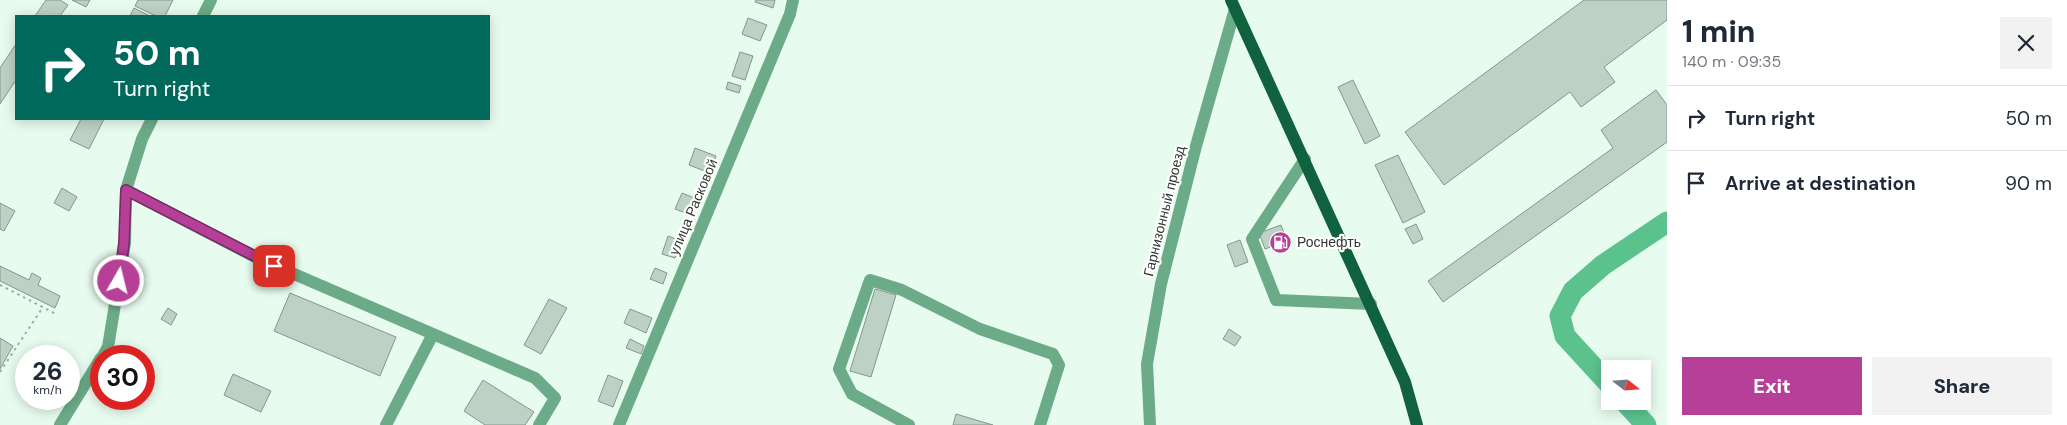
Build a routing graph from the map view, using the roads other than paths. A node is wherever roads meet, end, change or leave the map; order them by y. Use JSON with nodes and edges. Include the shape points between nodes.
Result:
{"nodes":[{"id":1,"x":211,"y":0,"type":"edge"},
{"id":2,"x":793,"y":0,"type":"edge"},
{"id":3,"x":1233,"y":5,"type":"edge"},
{"id":4,"x":204,"y":15,"type":"edge"},
{"id":5,"x":152,"y":120,"type":"edge"},
{"id":6,"x":1305,"y":159,"type":"junction"},
{"id":7,"x":126,"y":190,"type":"junction"},
{"id":8,"x":1371,"y":304,"type":"junction"},
{"id":9,"x":433,"y":334,"type":"junction"},
{"id":10,"x":108,"y":345,"type":"edge"},
{"id":11,"x":90,"y":376,"type":"edge"},
{"id":12,"x":60,"y":425,"type":"edge"},
{"id":13,"x":386,"y":425,"type":"edge"},
{"id":14,"x":539,"y":425,"type":"edge"},
{"id":15,"x":619,"y":425,"type":"edge"},
{"id":16,"x":909,"y":425,"type":"edge"},
{"id":17,"x":1040,"y":425,"type":"edge"},
{"id":18,"x":1150,"y":425,"type":"edge"},
{"id":19,"x":1417,"y":425,"type":"edge"}],
"edges":[{"from":1,"to":4,"type":"street"},
{"from":2,"to":15,"type":"street","name":"улица Расковой"},
{"from":3,"to":6,"type":"main road"},
{"from":3,"to":18,"type":"street","name":"Гарнизонный проезд","via":[[1161,284],[1148,364]]},
{"from":5,"to":7,"type":"street"},
{"from":6,"to":8,"type":"main road"},
{"from":6,"to":8,"type":"street","via":[[1252,239],[1276,300]]},
{"from":7,"to":9,"type":"street","via":[[257,258]]},
{"from":7,"to":10,"type":"street","via":[[124,243]]},
{"from":8,"to":19,"type":"main road","via":[[1406,382]]},
{"from":9,"to":13,"type":"street"},
{"from":9,"to":14,"type":"street","via":[[535,378],[555,398]]},
{"from":11,"to":12,"type":"street"},
{"from":16,"to":17,"type":"street","via":[[852,394],[839,369],[870,280],[902,290],[980,330],[1054,354],[1059,366]]}]}
